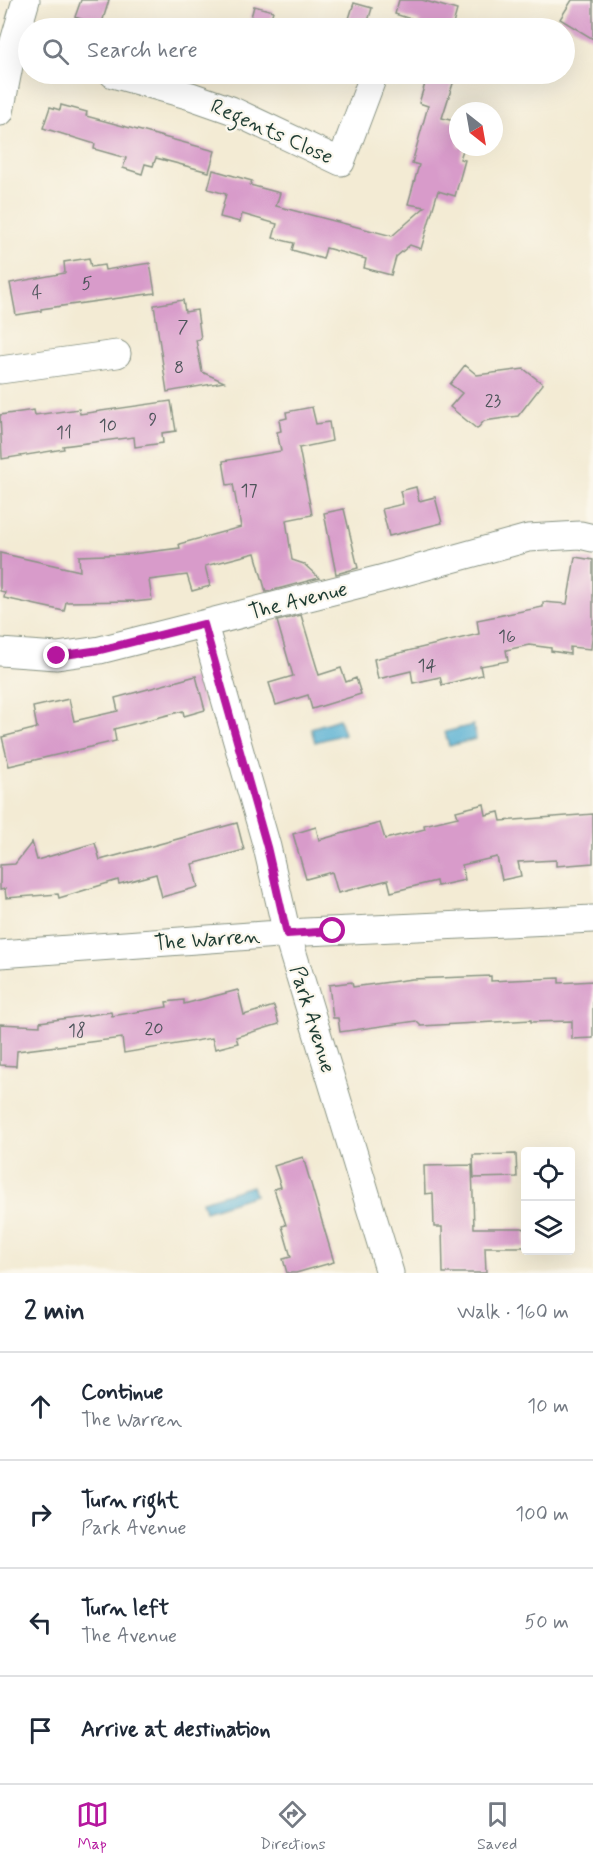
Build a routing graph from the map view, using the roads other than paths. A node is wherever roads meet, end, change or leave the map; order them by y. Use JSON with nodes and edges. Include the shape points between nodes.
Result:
{"nodes":[{"id":1,"x":26,"y":0,"type":"edge"},
{"id":2,"x":24,"y":18,"type":"edge"},
{"id":3,"x":18,"y":56,"type":"edge"},
{"id":4,"x":148,"y":84,"type":"edge"},
{"id":5,"x":370,"y":84,"type":"edge"},
{"id":6,"x":0,"y":112,"type":"edge"},
{"id":7,"x":117,"y":354,"type":"dead end"},
{"id":8,"x":0,"y":370,"type":"edge"},
{"id":9,"x":593,"y":538,"type":"edge"},
{"id":10,"x":204,"y":624,"type":"junction"},
{"id":11,"x":0,"y":652,"type":"edge"},
{"id":12,"x":593,"y":919,"type":"edge"},
{"id":13,"x":287,"y":934,"type":"junction"},
{"id":14,"x":0,"y":954,"type":"edge"},
{"id":15,"x":390,"y":1273,"type":"edge"}],
"edges":[{"from":1,"to":2,"type":"street"},
{"from":3,"to":6,"type":"street"},
{"from":4,"to":5,"type":"street","name":"Regents Close","via":[[231,111],[341,162]]},
{"from":7,"to":8,"type":"street"},
{"from":9,"to":10,"type":"street","name":"The Avenue","via":[[528,538]]},
{"from":10,"to":11,"type":"street","name":"The Avenue","via":[[100,650],[57,656]]},
{"from":10,"to":13,"type":"street","name":"Park Avenue","via":[[267,847]]},
{"from":12,"to":13,"type":"street","name":"The Warren"},
{"from":13,"to":14,"type":"street","name":"The Warren"},
{"from":13,"to":15,"type":"street","name":"Park Avenue"}]}
